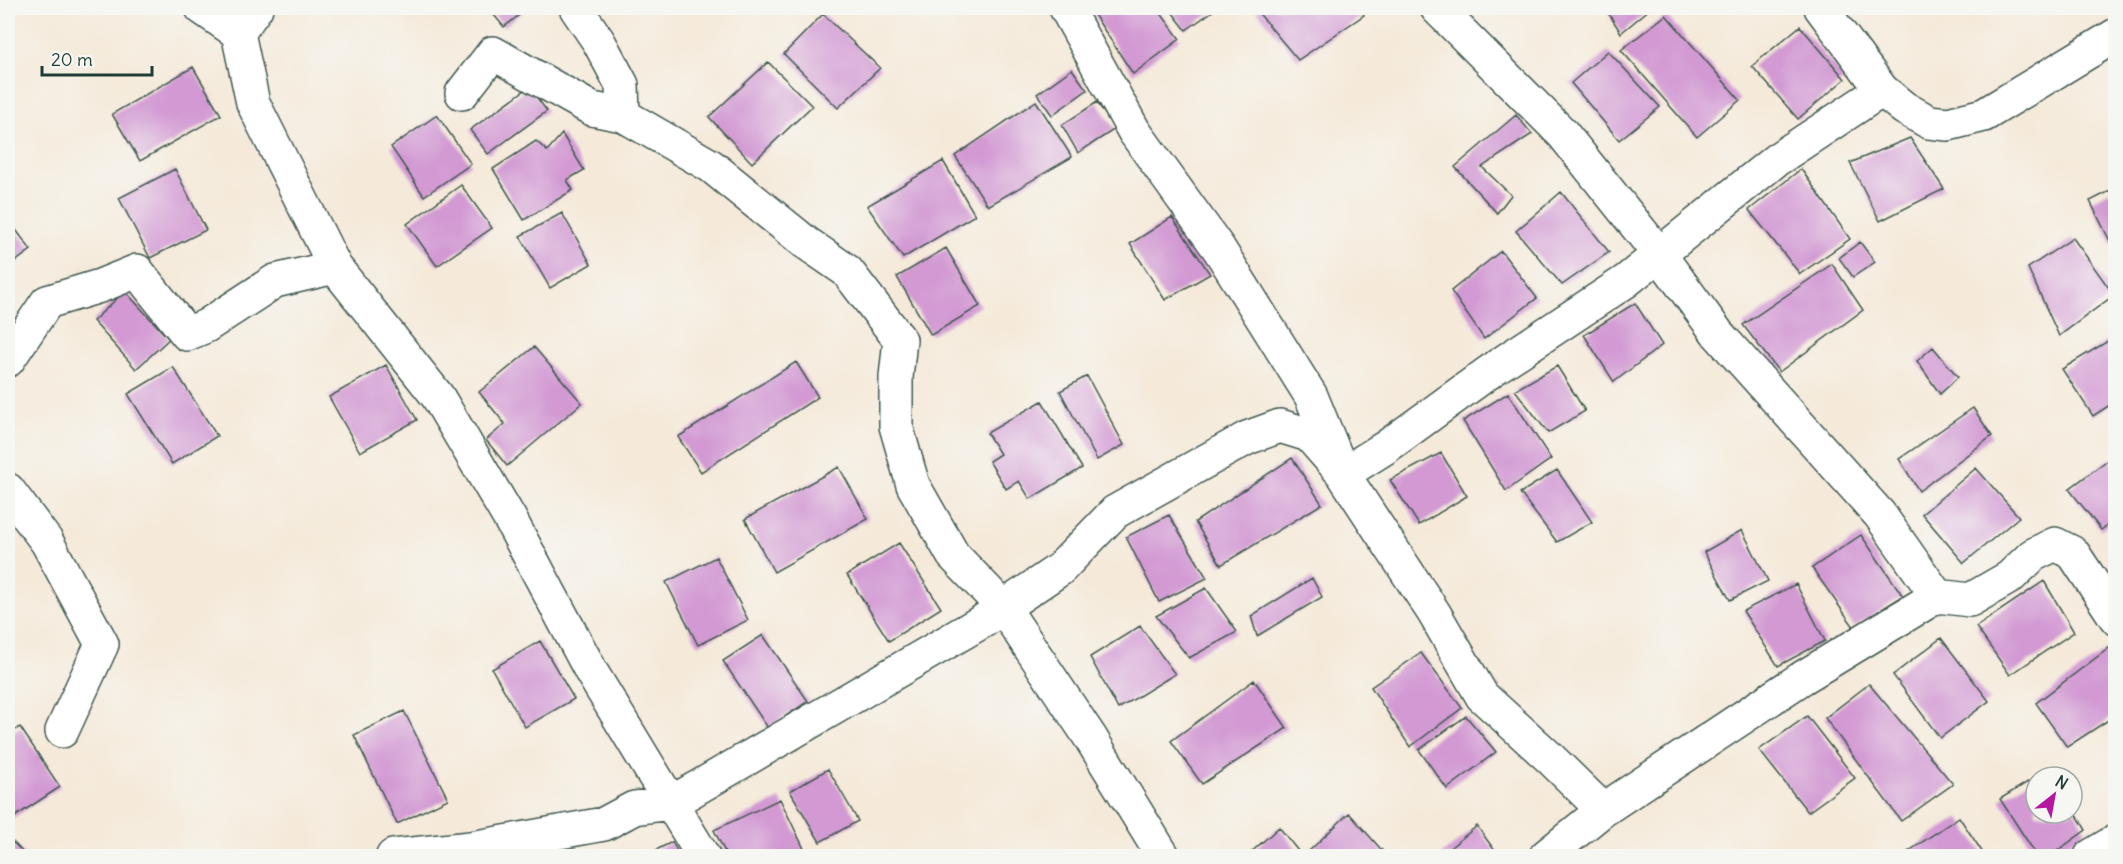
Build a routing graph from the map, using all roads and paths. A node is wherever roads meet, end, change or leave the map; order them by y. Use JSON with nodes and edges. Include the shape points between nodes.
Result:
{"nodes":[{"id":1,"x":202,"y":8,"type":"edge"},
{"id":2,"x":576,"y":8,"type":"edge"},
{"id":3,"x":1066,"y":8,"type":"edge"},
{"id":4,"x":1437,"y":8,"type":"edge"},
{"id":5,"x":1821,"y":8,"type":"edge"},
{"id":6,"x":247,"y":20,"type":"edge"},
{"id":7,"x":2115,"y":35,"type":"edge"},
{"id":8,"x":1882,"y":90,"type":"junction"},
{"id":9,"x":462,"y":93,"type":"dead end"},
{"id":10,"x":623,"y":115,"type":"junction"},
{"id":11,"x":1659,"y":254,"type":"junction"},
{"id":12,"x":334,"y":267,"type":"junction"},
{"id":13,"x":8,"y":360,"type":"edge"},
{"id":14,"x":1343,"y":474,"type":"junction"},
{"id":15,"x":8,"y":490,"type":"edge"},
{"id":16,"x":1938,"y":596,"type":"junction"},
{"id":17,"x":1003,"y":607,"type":"junction"},
{"id":18,"x":2115,"y":618,"type":"edge"},
{"id":19,"x":62,"y":731,"type":"dead end"},
{"id":20,"x":671,"y":803,"type":"junction"},
{"id":21,"x":1603,"y":810,"type":"junction"},
{"id":22,"x":2115,"y":842,"type":"edge"},
{"id":23,"x":393,"y":856,"type":"edge"},
{"id":24,"x":703,"y":856,"type":"edge"},
{"id":25,"x":1163,"y":856,"type":"edge"},
{"id":26,"x":1546,"y":856,"type":"edge"},
{"id":27,"x":2091,"y":856,"type":"edge"}],
"edges":[{"from":1,"to":6,"type":"street"},
{"from":2,"to":10,"type":"street","via":[[622,85]]},
{"from":3,"to":14,"type":"street","via":[[1134,131],[1219,249],[1311,396]]},
{"from":4,"to":11,"type":"street","via":[[1563,134]]},
{"from":5,"to":8,"type":"street"},
{"from":6,"to":12,"type":"street","via":[[253,104]]},
{"from":7,"to":8,"type":"street","via":[[1984,115],[1957,122],[1929,122]]},
{"from":8,"to":11,"type":"street","via":[[1776,160]]},
{"from":9,"to":10,"type":"street","via":[[493,53],[592,109]]},
{"from":10,"to":17,"type":"street","via":[[711,166],[847,271],[900,340],[896,426],[913,485],[953,555]]},
{"from":11,"to":14,"type":"street","via":[[1626,281]]},
{"from":11,"to":16,"type":"street","via":[[1718,334],[1880,515]]},
{"from":12,"to":13,"type":"street","via":[[275,281],[187,334],[137,271],[47,303]]},
{"from":12,"to":20,"type":"street","via":[[438,397],[510,519],[592,673]]},
{"from":14,"to":17,"type":"street","via":[[1309,435],[1280,426],[1247,438],[1115,512],[1060,569]]},
{"from":14,"to":21,"type":"street","via":[[1434,613],[1482,696]]},
{"from":15,"to":19,"type":"street","via":[[47,542],[102,644]]},
{"from":16,"to":18,"type":"street","via":[[1970,600],[2055,544],[2073,553]]},
{"from":16,"to":21,"type":"street","via":[[1802,678]]},
{"from":17,"to":20,"type":"street"},
{"from":17,"to":25,"type":"street"},
{"from":20,"to":23,"type":"street","via":[[634,808],[604,824],[471,848]]},
{"from":20,"to":24,"type":"street"},
{"from":21,"to":26,"type":"street"},
{"from":22,"to":27,"type":"street"}]}
